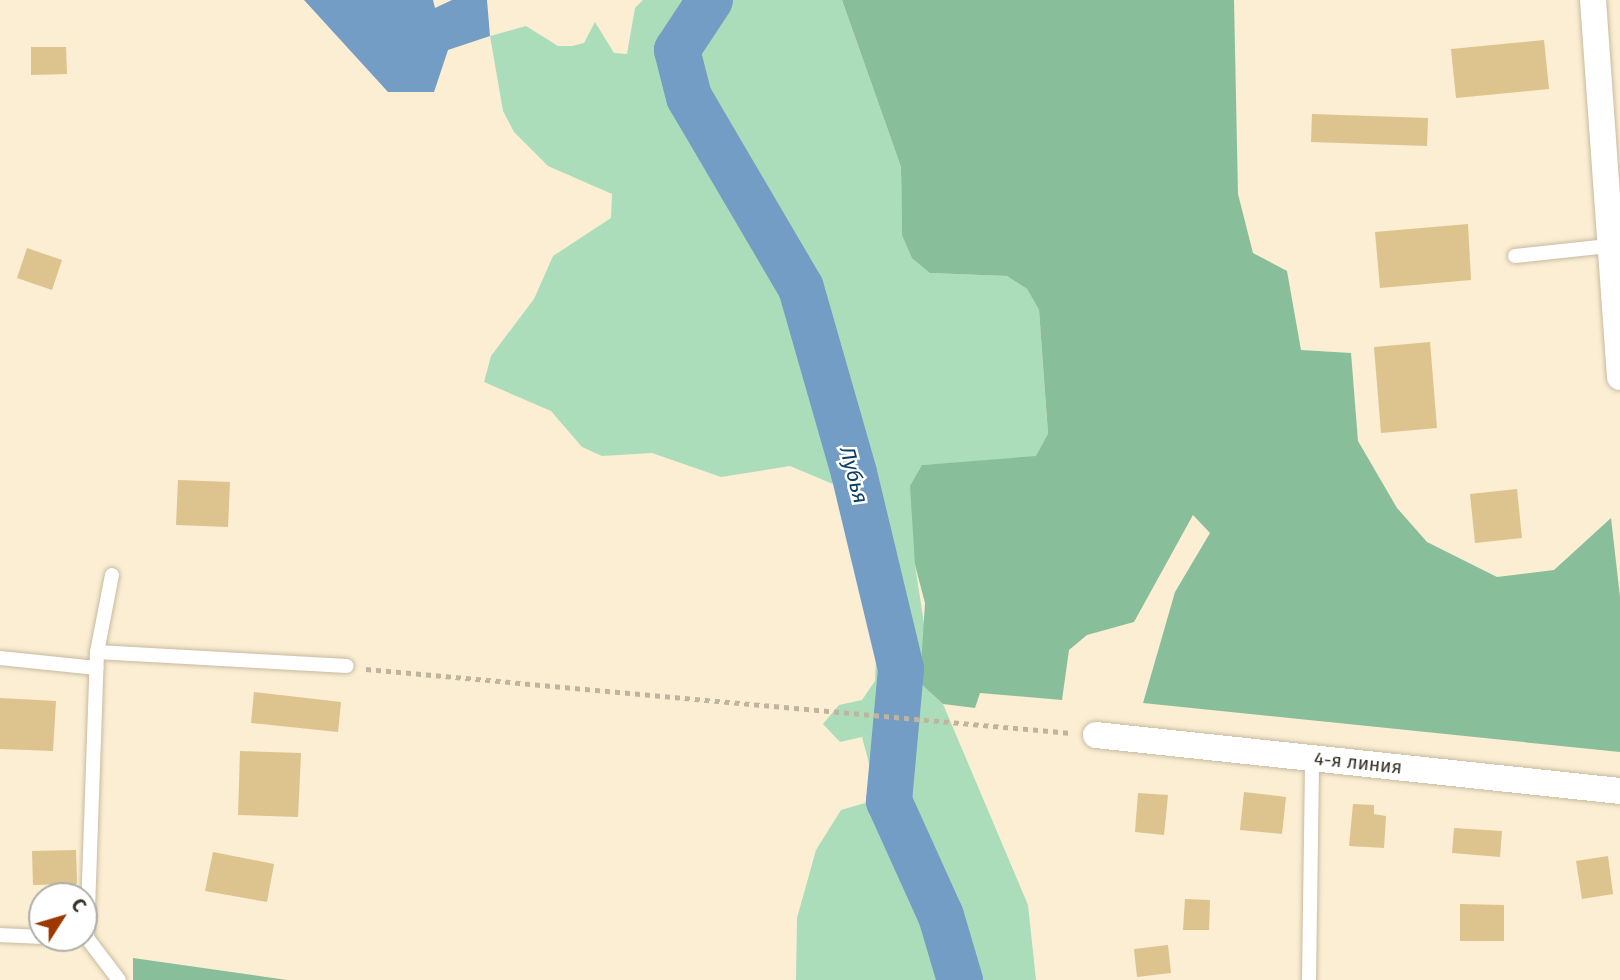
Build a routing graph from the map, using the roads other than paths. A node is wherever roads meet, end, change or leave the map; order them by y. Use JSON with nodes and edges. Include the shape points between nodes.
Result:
{"nodes":[{"id":1,"x":1593,"y":0,"type":"edge"},
{"id":2,"x":1610,"y":119,"type":"edge"},
{"id":3,"x":1611,"y":231,"type":"edge"},
{"id":4,"x":1515,"y":256,"type":"dead end"},
{"id":5,"x":1620,"y":377,"type":"edge"},
{"id":6,"x":113,"y":575,"type":"dead end"},
{"id":7,"x":97,"y":652,"type":"junction"},
{"id":8,"x":0,"y":658,"type":"edge"},
{"id":9,"x":347,"y":666,"type":"road end"},
{"id":10,"x":96,"y":668,"type":"junction"},
{"id":11,"x":1096,"y":736,"type":"road end"},
{"id":12,"x":1312,"y":758,"type":"junction"},
{"id":13,"x":1620,"y":791,"type":"edge"},
{"id":14,"x":88,"y":882,"type":"edge"},
{"id":15,"x":0,"y":935,"type":"edge"},
{"id":16,"x":28,"y":936,"type":"edge"},
{"id":17,"x":97,"y":952,"type":"edge"},
{"id":18,"x":119,"y":980,"type":"edge"},
{"id":19,"x":1309,"y":980,"type":"edge"}],
"edges":[{"from":1,"to":2,"type":"street"},
{"from":2,"to":3,"type":"street"},
{"from":3,"to":4,"type":"lane"},
{"from":3,"to":5,"type":"street"},
{"from":6,"to":7,"type":"lane"},
{"from":7,"to":9,"type":"lane"},
{"from":7,"to":10,"type":"lane"},
{"from":8,"to":10,"type":"lane"},
{"from":10,"to":14,"type":"lane"},
{"from":11,"to":12,"type":"street","name":"4-я линия"},
{"from":12,"to":13,"type":"street","name":"4-я линия"},
{"from":12,"to":19,"type":"lane"},
{"from":15,"to":16,"type":"lane"},
{"from":17,"to":18,"type":"lane"}]}
